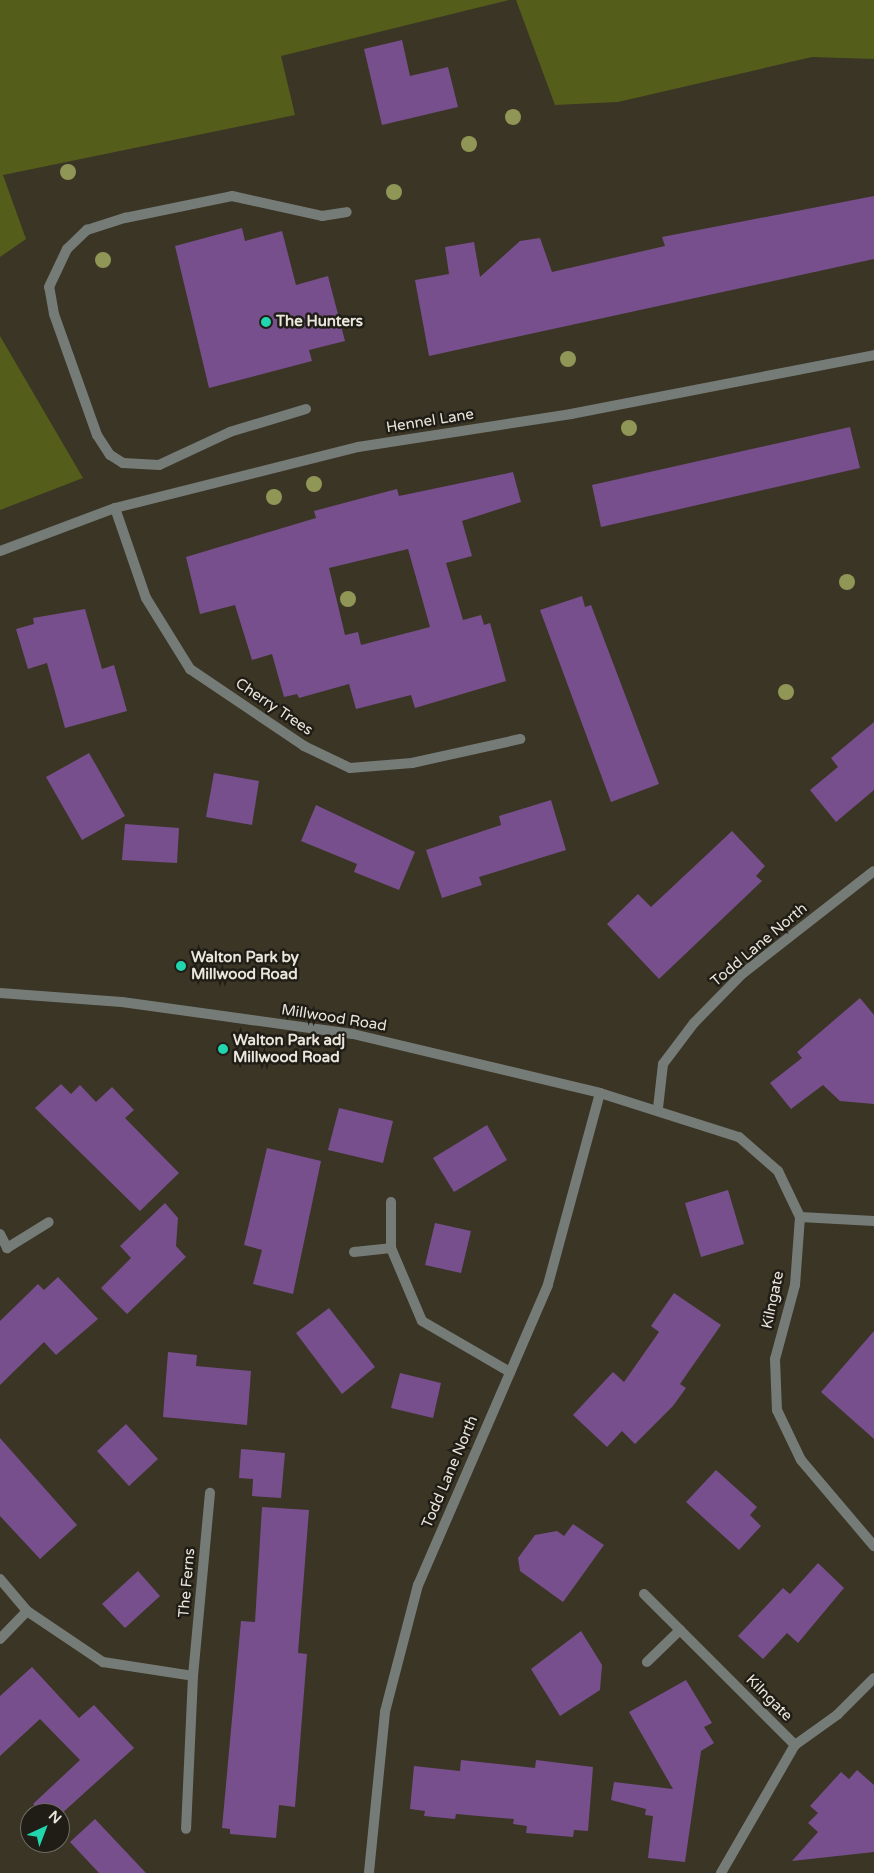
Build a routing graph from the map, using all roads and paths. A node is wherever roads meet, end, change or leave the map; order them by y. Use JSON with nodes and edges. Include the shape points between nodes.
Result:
{"nodes":[{"id":1,"x":347,"y":212,"type":"dead end"},
{"id":2,"x":874,"y":355,"type":"edge"},
{"id":3,"x":306,"y":409,"type":"dead end"},
{"id":4,"x":115,"y":508,"type":"junction"},
{"id":5,"x":0,"y":552,"type":"edge"},
{"id":6,"x":520,"y":739,"type":"dead end"},
{"id":7,"x":874,"y":871,"type":"edge"},
{"id":8,"x":0,"y":993,"type":"edge"},
{"id":9,"x":600,"y":1093,"type":"junction"},
{"id":10,"x":658,"y":1108,"type":"junction"},
{"id":11,"x":391,"y":1202,"type":"dead end"},
{"id":12,"x":800,"y":1217,"type":"junction"},
{"id":13,"x":874,"y":1221,"type":"edge"},
{"id":14,"x":49,"y":1222,"type":"dead end"},
{"id":15,"x":0,"y":1234,"type":"edge"},
{"id":16,"x":391,"y":1248,"type":"junction"},
{"id":17,"x":3,"y":1250,"type":"edge"},
{"id":18,"x":354,"y":1252,"type":"dead end"},
{"id":19,"x":510,"y":1372,"type":"junction"},
{"id":20,"x":210,"y":1493,"type":"dead end"},
{"id":21,"x":874,"y":1546,"type":"edge"},
{"id":22,"x":0,"y":1579,"type":"edge"},
{"id":23,"x":644,"y":1594,"type":"dead end"},
{"id":24,"x":27,"y":1610,"type":"junction"},
{"id":25,"x":680,"y":1630,"type":"junction"},
{"id":26,"x":0,"y":1638,"type":"edge"},
{"id":27,"x":647,"y":1662,"type":"dead end"},
{"id":28,"x":193,"y":1676,"type":"junction"},
{"id":29,"x":874,"y":1678,"type":"edge"},
{"id":30,"x":795,"y":1745,"type":"junction"},
{"id":31,"x":186,"y":1829,"type":"dead end"},
{"id":32,"x":369,"y":1873,"type":"edge"},
{"id":33,"x":721,"y":1873,"type":"edge"}],
"edges":[{"from":1,"to":3,"type":"street","via":[[322,216],[232,196],[125,218],[87,230],[67,249],[49,287],[54,314],[97,435],[110,456],[123,463],[158,465],[230,432]]},
{"from":2,"to":4,"type":"street","name":"Hennel Lane","via":[[571,414],[358,447]]},
{"from":4,"to":5,"type":"street","name":"Hennel Lane"},
{"from":4,"to":6,"type":"street","name":"Cherry Trees","via":[[146,598],[190,669],[304,746],[350,768],[412,763]]},
{"from":7,"to":10,"type":"street","name":"Todd Lane North","via":[[742,974],[694,1023],[663,1064]]},
{"from":8,"to":9,"type":"street","name":"Millwood Road","via":[[122,1002],[353,1034]]},
{"from":9,"to":10,"type":"street","name":"Millwood Road"},
{"from":9,"to":19,"type":"street","name":"Todd Lane North","via":[[548,1285]]},
{"from":10,"to":12,"type":"street","name":"Kilngate","via":[[739,1137],[778,1171]]},
{"from":11,"to":16,"type":"street"},
{"from":12,"to":13,"type":"street"},
{"from":12,"to":21,"type":"street","name":"Kilngate","via":[[795,1284],[775,1359],[777,1410],[801,1460]]},
{"from":14,"to":17,"type":"street"},
{"from":15,"to":17,"type":"street"},
{"from":16,"to":18,"type":"street"},
{"from":16,"to":19,"type":"street","via":[[422,1321]]},
{"from":19,"to":32,"type":"street","name":"Todd Lane North","via":[[418,1585],[385,1712]]},
{"from":20,"to":28,"type":"street","name":"The Ferns"},
{"from":22,"to":24,"type":"street"},
{"from":23,"to":25,"type":"street","name":"Kilngate"},
{"from":24,"to":26,"type":"street"},
{"from":24,"to":28,"type":"street","via":[[103,1662]]},
{"from":25,"to":27,"type":"street"},
{"from":25,"to":30,"type":"street","name":"Kilngate"},
{"from":28,"to":31,"type":"street","name":"The Ferns"},
{"from":29,"to":30,"type":"street","via":[[837,1715]]},
{"from":30,"to":33,"type":"street"}]}
